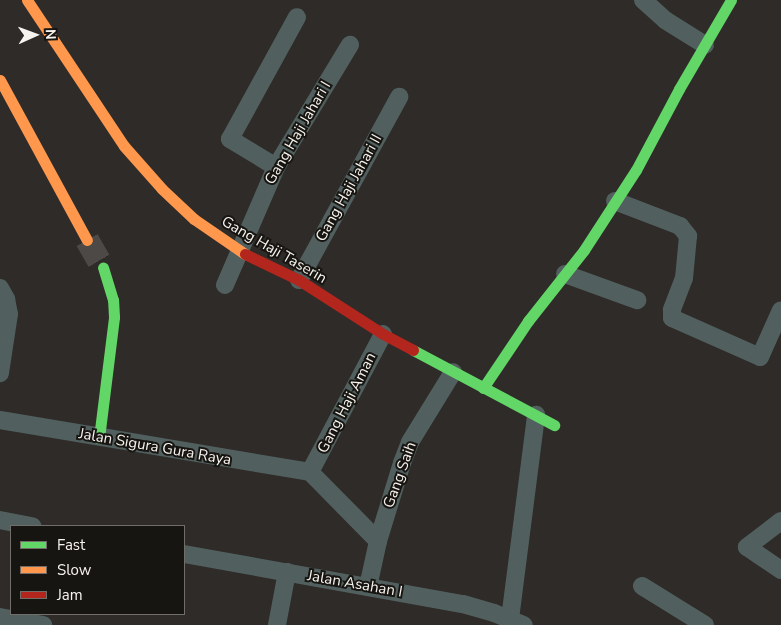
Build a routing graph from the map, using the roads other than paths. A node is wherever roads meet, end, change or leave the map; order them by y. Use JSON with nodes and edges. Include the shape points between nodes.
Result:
{"nodes":[{"id":1,"x":27,"y":0,"type":"edge"},
{"id":2,"x":643,"y":0,"type":"edge"},
{"id":3,"x":731,"y":0,"type":"edge"},
{"id":4,"x":297,"y":17,"type":"dead end"},
{"id":5,"x":350,"y":45,"type":"dead end"},
{"id":6,"x":705,"y":45,"type":"junction"},
{"id":7,"x":0,"y":80,"type":"edge"},
{"id":8,"x":399,"y":97,"type":"dead end"},
{"id":9,"x":276,"y":167,"type":"junction"},
{"id":10,"x":615,"y":201,"type":"junction"},
{"id":11,"x":87,"y":240,"type":"tunnel mouth"},
{"id":12,"x":241,"y":252,"type":"junction"},
{"id":13,"x":103,"y":268,"type":"tunnel mouth"},
{"id":14,"x":566,"y":274,"type":"junction"},
{"id":15,"x":299,"y":280,"type":"junction"},
{"id":16,"x":225,"y":285,"type":"dead end"},
{"id":17,"x":0,"y":288,"type":"edge"},
{"id":18,"x":638,"y":300,"type":"dead end"},
{"id":19,"x":781,"y":310,"type":"edge"},
{"id":20,"x":383,"y":334,"type":"junction"},
{"id":21,"x":453,"y":372,"type":"junction"},
{"id":22,"x":0,"y":373,"type":"edge"},
{"id":23,"x":483,"y":388,"type":"junction"},
{"id":24,"x":536,"y":415,"type":"junction"},
{"id":25,"x":0,"y":420,"type":"edge"},
{"id":26,"x":554,"y":425,"type":"dead end"},
{"id":27,"x":100,"y":438,"type":"junction"},
{"id":28,"x":310,"y":472,"type":"junction"},
{"id":29,"x":0,"y":520,"type":"edge"},
{"id":30,"x":781,"y":521,"type":"edge"},
{"id":31,"x":27,"y":525,"type":"edge"},
{"id":32,"x":378,"y":541,"type":"junction"},
{"id":33,"x":185,"y":554,"type":"edge"},
{"id":34,"x":781,"y":570,"type":"edge"},
{"id":35,"x":287,"y":572,"type":"junction"},
{"id":36,"x":642,"y":586,"type":"dead end"},
{"id":37,"x":368,"y":587,"type":"junction"},
{"id":38,"x":0,"y":617,"type":"edge"},
{"id":39,"x":517,"y":622,"type":"edge"},
{"id":40,"x":43,"y":625,"type":"edge"},
{"id":41,"x":277,"y":625,"type":"edge"},
{"id":42,"x":705,"y":625,"type":"edge"}],
"edges":[{"from":1,"to":12,"type":"street","name":"Gang Haji Taserin","via":[[90,98],[130,152],[194,219]]},
{"from":2,"to":6,"type":"street","via":[[665,20]]},
{"from":3,"to":6,"type":"street"},
{"from":4,"to":9,"type":"street","via":[[230,139]]},
{"from":5,"to":9,"type":"street","name":"Gang Haji Jahari I"},
{"from":6,"to":10,"type":"street","via":[[636,170]]},
{"from":7,"to":11,"type":"street"},
{"from":8,"to":15,"type":"street","name":"Gang Haji Jahari II"},
{"from":9,"to":12,"type":"street","name":"Gang Haji Jahari I"},
{"from":10,"to":14,"type":"street"},
{"from":10,"to":19,"type":"street","via":[[680,226],[688,236],[684,278],[672,318],[760,357]]},
{"from":12,"to":15,"type":"street","name":"Gang Haji Taserin"},
{"from":12,"to":16,"type":"street","name":"Gang Haji Jahari I"},
{"from":13,"to":27,"type":"street","via":[[113,300],[114,317]]},
{"from":14,"to":18,"type":"street"},
{"from":14,"to":23,"type":"street","via":[[528,321]]},
{"from":15,"to":20,"type":"street","name":"Gang Haji Taserin"},
{"from":17,"to":22,"type":"street","via":[[9,314]]},
{"from":20,"to":21,"type":"street","name":"Gang Haji Taserin"},
{"from":20,"to":28,"type":"street","name":"Gang Haji Aman"},
{"from":21,"to":23,"type":"street","name":"Gang Haji Taserin"},
{"from":21,"to":32,"type":"street","name":"Gang Saih","via":[[410,442]]},
{"from":23,"to":24,"type":"street","name":"Gang Haji Taserin"},
{"from":24,"to":26,"type":"street","name":"Gang Haji Taserin"},
{"from":24,"to":39,"type":"street"},
{"from":25,"to":27,"type":"street","name":"Jalan Sigura Gura Raya"},
{"from":27,"to":28,"type":"street","name":"Jalan Sigura Gura Raya"},
{"from":28,"to":32,"type":"street"},
{"from":29,"to":31,"type":"street"},
{"from":30,"to":34,"type":"street","via":[[747,547]]},
{"from":32,"to":37,"type":"street","name":"Gang Saih"},
{"from":33,"to":35,"type":"street","name":"Jalan Asahan I"},
{"from":35,"to":37,"type":"street","name":"Jalan Asahan I"},
{"from":35,"to":41,"type":"street"},
{"from":36,"to":42,"type":"street"},
{"from":37,"to":39,"type":"street","name":"Jalan Asahan I","via":[[463,604]]},
{"from":38,"to":40,"type":"street"}]}
